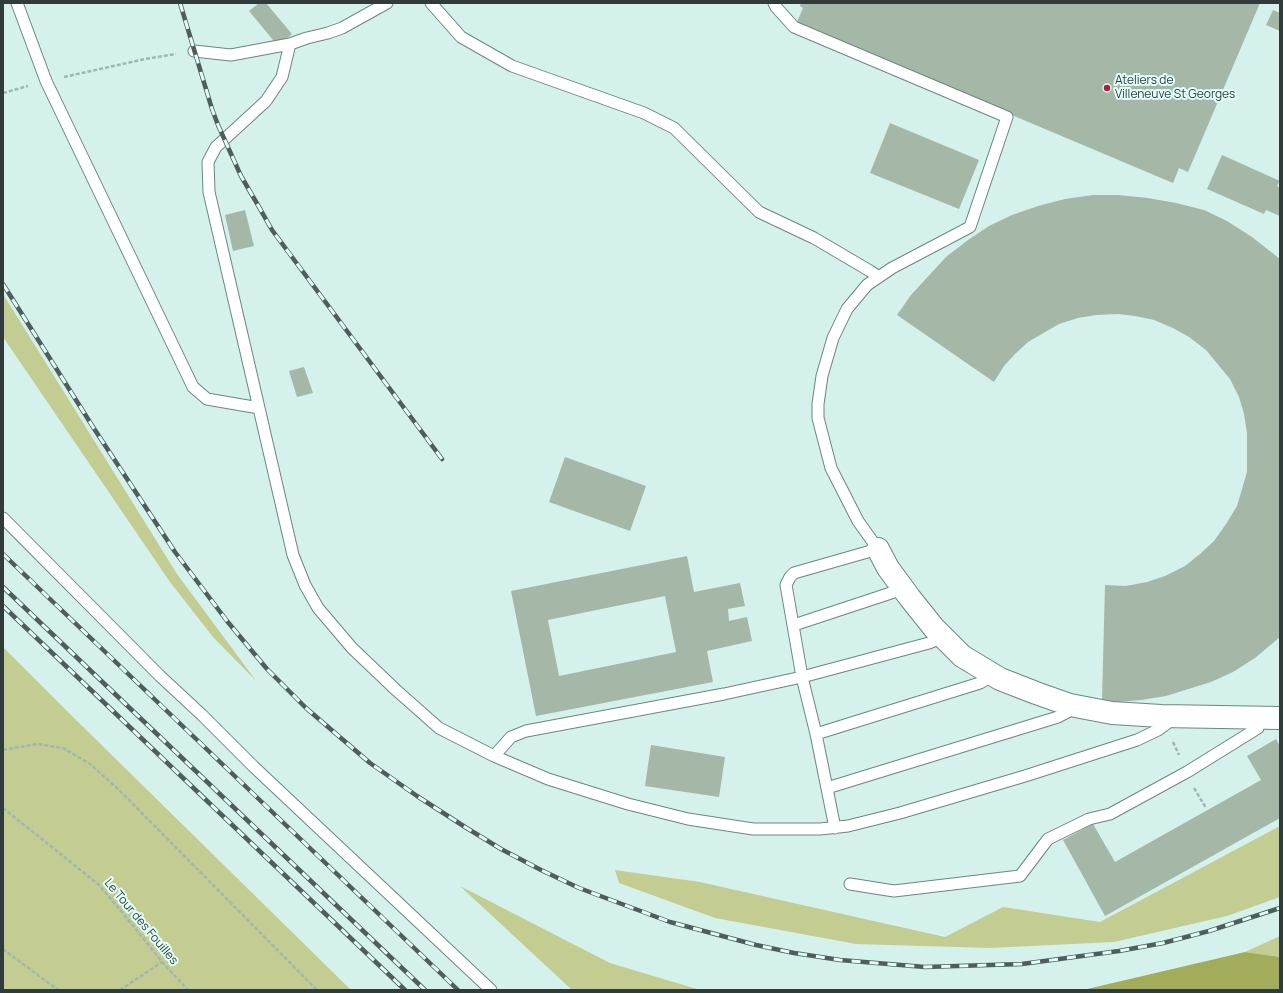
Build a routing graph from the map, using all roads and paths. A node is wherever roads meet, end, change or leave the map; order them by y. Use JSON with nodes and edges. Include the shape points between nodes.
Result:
{"nodes":[{"id":1,"x":17,"y":3,"type":"edge"},
{"id":2,"x":387,"y":3,"type":"edge"},
{"id":3,"x":431,"y":3,"type":"edge"},
{"id":4,"x":774,"y":3,"type":"edge"},
{"id":5,"x":290,"y":44,"type":"junction"},
{"id":6,"x":194,"y":51,"type":"joint"},
{"id":7,"x":46,"y":82,"type":"junction"},
{"id":8,"x":3,"y":93,"type":"edge"},
{"id":9,"x":879,"y":277,"type":"junction"},
{"id":10,"x":259,"y":408,"type":"junction"},
{"id":11,"x":3,"y":518,"type":"edge"},
{"id":12,"x":878,"y":549,"type":"junction"},
{"id":13,"x":903,"y":589,"type":"junction"},
{"id":14,"x":794,"y":625,"type":"junction"},
{"id":15,"x":943,"y":637,"type":"junction"},
{"id":16,"x":993,"y":675,"type":"junction"},
{"id":17,"x":802,"y":677,"type":"junction"},
{"id":18,"x":1078,"y":706,"type":"junction"},
{"id":19,"x":1177,"y":716,"type":"junction"},
{"id":20,"x":1258,"y":717,"type":"junction"},
{"id":21,"x":1280,"y":718,"type":"edge"},
{"id":22,"x":816,"y":734,"type":"junction"},
{"id":23,"x":1177,"y":739,"type":"dead end"},
{"id":24,"x":3,"y":750,"type":"edge"},
{"id":25,"x":494,"y":756,"type":"junction"},
{"id":26,"x":1187,"y":772,"type":"junction"},
{"id":27,"x":827,"y":788,"type":"junction"},
{"id":28,"x":3,"y":808,"type":"edge"},
{"id":29,"x":1206,"y":808,"type":"dead end"},
{"id":30,"x":835,"y":828,"type":"junction"},
{"id":31,"x":850,"y":884,"type":"dead end"},
{"id":32,"x":3,"y":949,"type":"edge"},
{"id":33,"x":162,"y":962,"type":"junction"},
{"id":34,"x":58,"y":990,"type":"edge"},
{"id":35,"x":120,"y":990,"type":"edge"},
{"id":36,"x":188,"y":990,"type":"edge"},
{"id":37,"x":317,"y":990,"type":"edge"},
{"id":38,"x":491,"y":990,"type":"edge"}],
"edges":[{"from":1,"to":7,"type":"lane"},
{"from":2,"to":5,"type":"lane","via":[[342,28]]},
{"from":3,"to":9,"type":"lane","via":[[461,37],[512,66],[644,113],[674,128],[759,212],[814,238]]},
{"from":4,"to":9,"type":"lane","via":[[794,27],[1007,117],[970,227]]},
{"from":5,"to":6,"type":"lane","via":[[231,55]]},
{"from":5,"to":10,"type":"lane","via":[[282,77],[266,100],[216,147],[208,162],[209,192]]},
{"from":6,"to":7,"type":"path","via":[[145,59]]},
{"from":7,"to":8,"type":"path"},
{"from":7,"to":10,"type":"lane","via":[[192,386],[207,399]]},
{"from":9,"to":12,"type":"lane","via":[[867,285],[847,310],[833,338],[822,376],[818,404],[818,418],[830,468],[858,521]]},
{"from":10,"to":25,"type":"lane","via":[[293,555],[318,608],[352,648],[439,728]]},
{"from":11,"to":38,"type":"lane","via":[[254,767]]},
{"from":12,"to":13,"type":"street"},
{"from":12,"to":14,"type":"lane","via":[[794,573],[786,585]]},
{"from":13,"to":14,"type":"lane"},
{"from":13,"to":15,"type":"street"},
{"from":14,"to":17,"type":"lane"},
{"from":15,"to":16,"type":"street","via":[[962,656]]},
{"from":15,"to":17,"type":"lane"},
{"from":16,"to":18,"type":"street","via":[[1036,693]]},
{"from":16,"to":22,"type":"lane","via":[[980,683]]},
{"from":17,"to":22,"type":"lane"},
{"from":17,"to":25,"type":"lane","via":[[526,731],[511,738]]},
{"from":18,"to":19,"type":"street","via":[[1112,713]]},
{"from":18,"to":27,"type":"lane","via":[[1058,718]]},
{"from":19,"to":20,"type":"street"},
{"from":19,"to":30,"type":"lane","via":[[1158,730],[1137,740],[1025,776]]},
{"from":20,"to":21,"type":"street"},
{"from":20,"to":26,"type":"lane","via":[[1258,728]]},
{"from":22,"to":27,"type":"lane"},
{"from":23,"to":26,"type":"path","via":[[1172,743]]},
{"from":24,"to":37,"type":"path","via":[[37,744],[63,748],[90,764],[118,789]]},
{"from":25,"to":30,"type":"lane","via":[[548,779],[628,804],[688,818],[753,830]]},
{"from":26,"to":29,"type":"path"},
{"from":26,"to":31,"type":"lane","via":[[1110,814],[1089,819],[1048,840],[1020,876],[894,891]]},
{"from":27,"to":30,"type":"lane"},
{"from":28,"to":33,"type":"path","name":"Le Tour des Fouilles","via":[[98,884]]},
{"from":32,"to":34,"type":"path"},
{"from":33,"to":35,"type":"path"},
{"from":33,"to":36,"type":"path","name":"Le Tour des Fouilles"}]}
